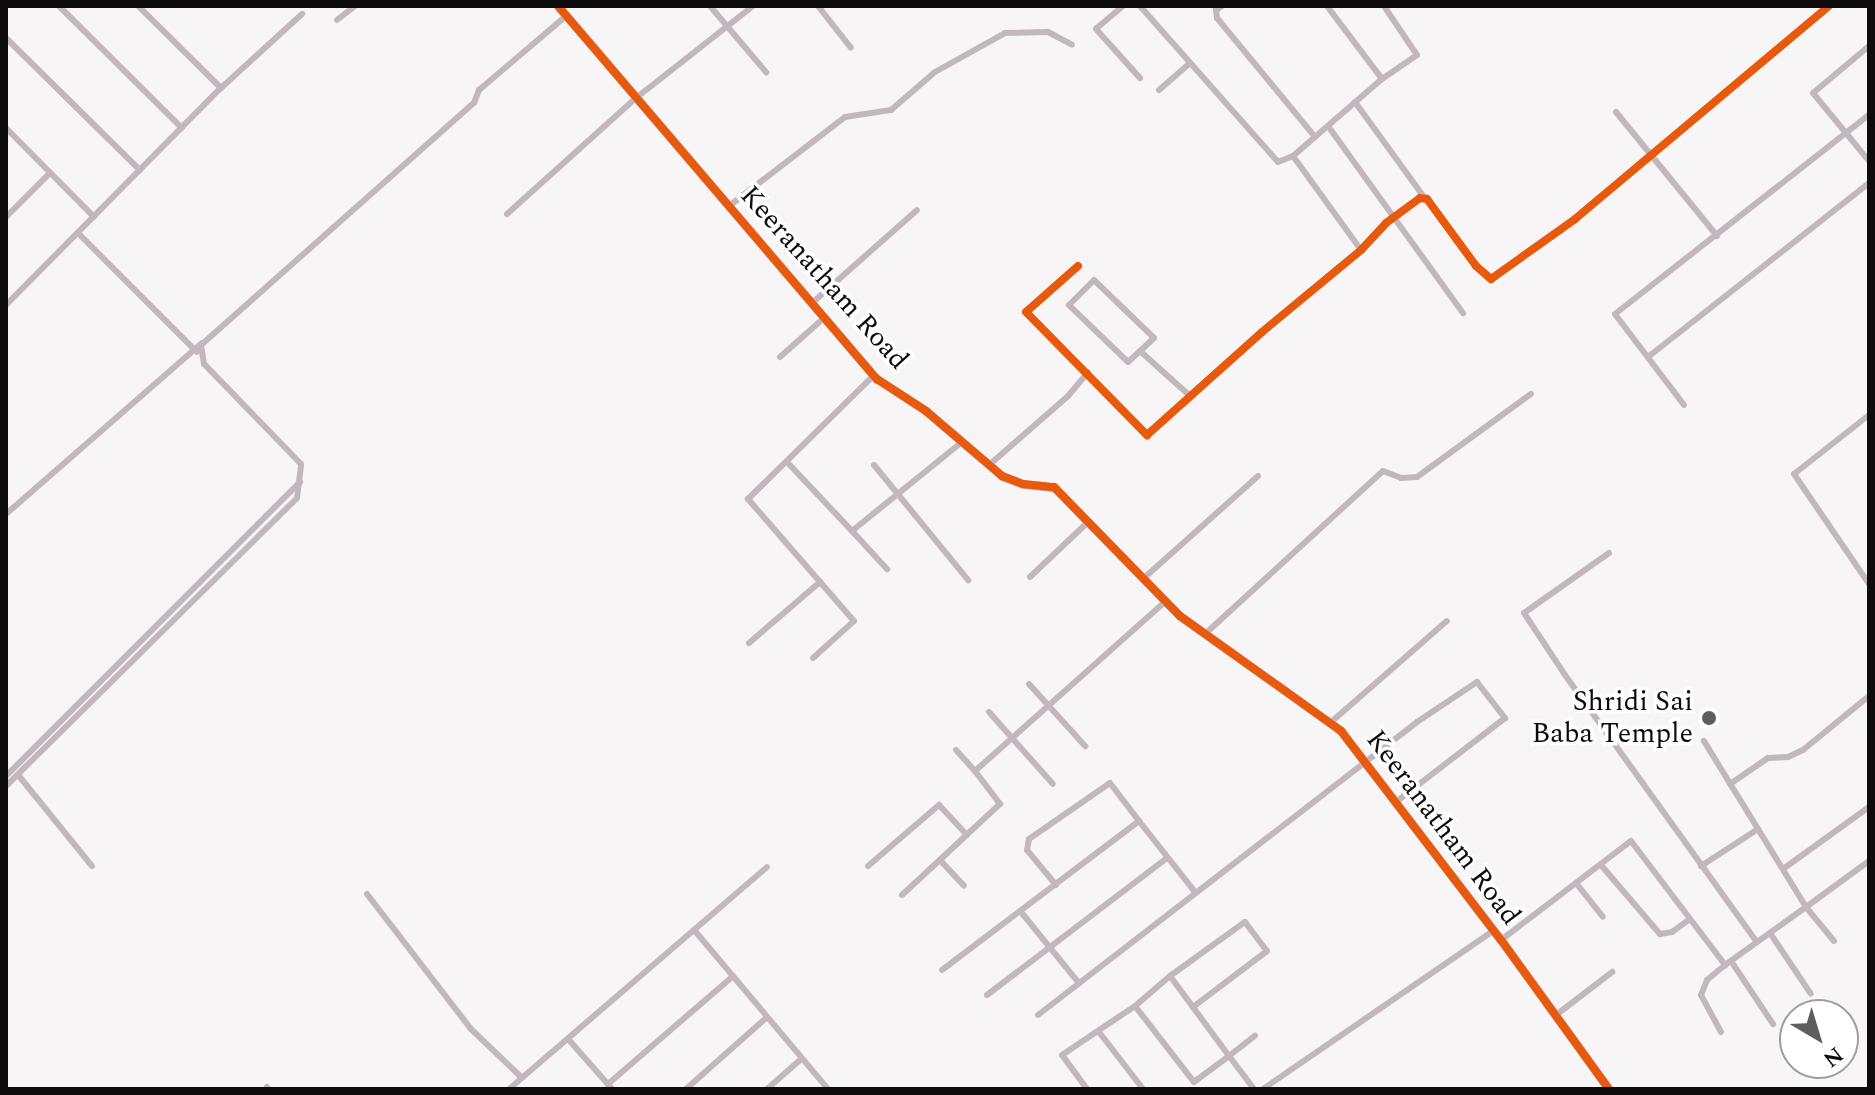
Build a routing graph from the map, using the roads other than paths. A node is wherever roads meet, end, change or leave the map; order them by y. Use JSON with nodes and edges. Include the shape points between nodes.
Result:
{"nodes":[{"id":1,"x":59,"y":6,"type":"edge"},
{"id":2,"x":138,"y":6,"type":"edge"},
{"id":3,"x":355,"y":6,"type":"edge"},
{"id":4,"x":558,"y":6,"type":"edge"},
{"id":5,"x":710,"y":6,"type":"edge"},
{"id":6,"x":753,"y":6,"type":"edge"},
{"id":7,"x":818,"y":6,"type":"edge"},
{"id":8,"x":1123,"y":6,"type":"edge"},
{"id":9,"x":1140,"y":6,"type":"edge"},
{"id":10,"x":1222,"y":6,"type":"edge"},
{"id":11,"x":1327,"y":6,"type":"edge"},
{"id":12,"x":1384,"y":6,"type":"edge"},
{"id":13,"x":1829,"y":6,"type":"edge"},
{"id":14,"x":302,"y":14,"type":"dead end"},
{"id":15,"x":566,"y":16,"type":"junction"},
{"id":16,"x":337,"y":20,"type":"dead end"},
{"id":17,"x":727,"y":26,"type":"junction"},
{"id":18,"x":6,"y":38,"type":"edge"},
{"id":19,"x":1072,"y":45,"type":"dead end"},
{"id":20,"x":1869,"y":46,"type":"edge"},
{"id":21,"x":851,"y":48,"type":"dead end"},
{"id":22,"x":1189,"y":64,"type":"junction"},
{"id":23,"x":766,"y":72,"type":"dead end"},
{"id":24,"x":1140,"y":78,"type":"dead end"},
{"id":25,"x":1382,"y":79,"type":"junction"},
{"id":26,"x":221,"y":88,"type":"junction"},
{"id":27,"x":1159,"y":90,"type":"dead end"},
{"id":28,"x":636,"y":98,"type":"junction"},
{"id":29,"x":1355,"y":102,"type":"junction"},
{"id":30,"x":1616,"y":112,"type":"dead end"},
{"id":31,"x":1869,"y":115,"type":"edge"},
{"id":32,"x":1328,"y":126,"type":"junction"},
{"id":33,"x":6,"y":128,"type":"edge"},
{"id":34,"x":182,"y":128,"type":"junction"},
{"id":35,"x":1848,"y":133,"type":"junction"},
{"id":36,"x":1315,"y":137,"type":"junction"},
{"id":37,"x":1293,"y":156,"type":"junction"},
{"id":38,"x":1651,"y":156,"type":"junction"},
{"id":39,"x":1869,"y":161,"type":"edge"},
{"id":40,"x":140,"y":170,"type":"junction"},
{"id":41,"x":50,"y":173,"type":"junction"},
{"id":42,"x":1869,"y":183,"type":"edge"},
{"id":43,"x":1424,"y":197,"type":"junction"},
{"id":44,"x":729,"y":206,"type":"junction"},
{"id":45,"x":917,"y":210,"type":"dead end"},
{"id":46,"x":507,"y":214,"type":"dead end"},
{"id":47,"x":6,"y":217,"type":"edge"},
{"id":48,"x":94,"y":217,"type":"junction"},
{"id":49,"x":1395,"y":217,"type":"junction"},
{"id":50,"x":78,"y":233,"type":"junction"},
{"id":51,"x":1717,"y":236,"type":"junction"},
{"id":52,"x":1361,"y":250,"type":"junction"},
{"id":53,"x":1078,"y":266,"type":"dead end"},
{"id":54,"x":812,"y":303,"type":"junction"},
{"id":55,"x":6,"y":305,"type":"edge"},
{"id":56,"x":1463,"y":313,"type":"dead end"},
{"id":57,"x":824,"y":318,"type":"junction"},
{"id":58,"x":1140,"y":351,"type":"junction"},
{"id":59,"x":198,"y":352,"type":"junction"},
{"id":60,"x":780,"y":357,"type":"dead end"},
{"id":61,"x":1648,"y":357,"type":"junction"},
{"id":62,"x":1088,"y":372,"type":"junction"},
{"id":63,"x":874,"y":375,"type":"junction"},
{"id":64,"x":1531,"y":394,"type":"dead end"},
{"id":65,"x":1190,"y":396,"type":"junction"},
{"id":66,"x":1684,"y":405,"type":"dead end"},
{"id":67,"x":1869,"y":415,"type":"edge"},
{"id":68,"x":962,"y":442,"type":"junction"},
{"id":69,"x":787,"y":462,"type":"junction"},
{"id":70,"x":874,"y":465,"type":"dead end"},
{"id":71,"x":989,"y":465,"type":"junction"},
{"id":72,"x":1258,"y":476,"type":"dead end"},
{"id":73,"x":301,"y":482,"type":"junction"},
{"id":74,"x":898,"y":493,"type":"junction"},
{"id":75,"x":6,"y":514,"type":"edge"},
{"id":76,"x":1089,"y":521,"type":"junction"},
{"id":77,"x":852,"y":531,"type":"junction"},
{"id":78,"x":1609,"y":553,"type":"dead end"},
{"id":79,"x":887,"y":569,"type":"dead end"},
{"id":80,"x":1030,"y":577,"type":"dead end"},
{"id":81,"x":1144,"y":578,"type":"junction"},
{"id":82,"x":968,"y":580,"type":"dead end"},
{"id":83,"x":820,"y":582,"type":"junction"},
{"id":84,"x":1869,"y":584,"type":"edge"},
{"id":85,"x":1167,"y":601,"type":"junction"},
{"id":86,"x":1447,"y":621,"type":"dead end"},
{"id":87,"x":1205,"y":634,"type":"junction"},
{"id":88,"x":749,"y":643,"type":"dead end"},
{"id":89,"x":813,"y":658,"type":"dead end"},
{"id":90,"x":1029,"y":684,"type":"dead end"},
{"id":91,"x":1869,"y":696,"type":"edge"},
{"id":92,"x":1047,"y":704,"type":"junction"},
{"id":93,"x":989,"y":712,"type":"dead end"},
{"id":94,"x":1330,"y":723,"type":"junction"},
{"id":95,"x":1011,"y":737,"type":"junction"},
{"id":96,"x":1704,"y":741,"type":"dead end"},
{"id":97,"x":1085,"y":746,"type":"dead end"},
{"id":98,"x":956,"y":750,"type":"dead end"},
{"id":99,"x":1367,"y":762,"type":"junction"},
{"id":100,"x":975,"y":771,"type":"junction"},
{"id":101,"x":6,"y":776,"type":"edge"},
{"id":102,"x":19,"y":776,"type":"junction"},
{"id":103,"x":1053,"y":784,"type":"dead end"},
{"id":104,"x":1730,"y":784,"type":"junction"},
{"id":105,"x":6,"y":786,"type":"edge"},
{"id":106,"x":1396,"y":802,"type":"junction"},
{"id":107,"x":1869,"y":807,"type":"edge"},
{"id":108,"x":1139,"y":821,"type":"junction"},
{"id":109,"x":1758,"y":829,"type":"junction"},
{"id":110,"x":967,"y":835,"type":"junction"},
{"id":111,"x":1167,"y":858,"type":"junction"},
{"id":112,"x":940,"y":860,"type":"junction"},
{"id":113,"x":1869,"y":861,"type":"edge"},
{"id":114,"x":1601,"y":865,"type":"junction"},
{"id":115,"x":92,"y":866,"type":"dead end"},
{"id":116,"x":868,"y":866,"type":"dead end"},
{"id":117,"x":1701,"y":866,"type":"junction"},
{"id":118,"x":767,"y":867,"type":"dead end"},
{"id":119,"x":1783,"y":869,"type":"junction"},
{"id":120,"x":1576,"y":883,"type":"junction"},
{"id":121,"x":1056,"y":885,"type":"junction"},
{"id":122,"x":964,"y":886,"type":"dead end"},
{"id":123,"x":1195,"y":892,"type":"junction"},
{"id":124,"x":367,"y":894,"type":"dead end"},
{"id":125,"x":902,"y":895,"type":"dead end"},
{"id":126,"x":1806,"y":907,"type":"junction"},
{"id":127,"x":1021,"y":912,"type":"junction"},
{"id":128,"x":1603,"y":917,"type":"dead end"},
{"id":129,"x":1690,"y":919,"type":"junction"},
{"id":130,"x":1494,"y":930,"type":"junction"},
{"id":131,"x":695,"y":931,"type":"junction"},
{"id":132,"x":1770,"y":933,"type":"junction"},
{"id":133,"x":1501,"y":940,"type":"junction"},
{"id":134,"x":1834,"y":941,"type":"dead end"},
{"id":135,"x":1757,"y":942,"type":"junction"},
{"id":136,"x":1051,"y":948,"type":"junction"},
{"id":137,"x":1728,"y":963,"type":"junction"},
{"id":138,"x":942,"y":970,"type":"dead end"},
{"id":139,"x":1612,"y":972,"type":"dead end"},
{"id":140,"x":733,"y":976,"type":"junction"},
{"id":141,"x":1170,"y":976,"type":"junction"},
{"id":142,"x":1079,"y":983,"type":"junction"},
{"id":143,"x":1811,"y":994,"type":"dead end"},
{"id":144,"x":987,"y":995,"type":"dead end"},
{"id":145,"x":1135,"y":1006,"type":"junction"},
{"id":146,"x":1193,"y":1007,"type":"junction"},
{"id":147,"x":1038,"y":1015,"type":"dead end"},
{"id":148,"x":1556,"y":1015,"type":"junction"},
{"id":149,"x":766,"y":1018,"type":"junction"},
{"id":150,"x":1773,"y":1024,"type":"dead end"},
{"id":151,"x":1099,"y":1032,"type":"junction"},
{"id":152,"x":1721,"y":1032,"type":"dead end"},
{"id":153,"x":1255,"y":1036,"type":"dead end"},
{"id":154,"x":569,"y":1040,"type":"junction"},
{"id":155,"x":1229,"y":1056,"type":"junction"},
{"id":156,"x":800,"y":1060,"type":"junction"},
{"id":157,"x":521,"y":1077,"type":"junction"},
{"id":158,"x":1194,"y":1082,"type":"junction"},
{"id":159,"x":610,"y":1087,"type":"edge"},
{"id":160,"x":509,"y":1089,"type":"edge"},
{"id":161,"x":686,"y":1089,"type":"edge"},
{"id":162,"x":767,"y":1089,"type":"edge"},
{"id":163,"x":828,"y":1089,"type":"edge"},
{"id":164,"x":1087,"y":1089,"type":"edge"},
{"id":165,"x":1143,"y":1089,"type":"edge"},
{"id":166,"x":1184,"y":1089,"type":"edge"},
{"id":167,"x":1254,"y":1089,"type":"edge"},
{"id":168,"x":1263,"y":1089,"type":"edge"},
{"id":169,"x":1609,"y":1089,"type":"edge"}],
"edges":[{"from":1,"to":34,"type":"street"},
{"from":2,"to":26,"type":"street"},
{"from":3,"to":16,"type":"street"},
{"from":4,"to":15,"type":"street","name":"Keeranatham Road"},
{"from":5,"to":17,"type":"street"},
{"from":6,"to":17,"type":"street"},
{"from":7,"to":21,"type":"street"},
{"from":8,"to":24,"type":"street","via":[[1096,29]]},
{"from":9,"to":22,"type":"street"},
{"from":10,"to":36,"type":"street","via":[[1217,18]]},
{"from":11,"to":25,"type":"street"},
{"from":12,"to":25,"type":"street","via":[[1418,51],[1412,61]]},
{"from":13,"to":38,"type":"street"},
{"from":14,"to":26,"type":"street"},
{"from":15,"to":28,"type":"street","name":"Keeranatham Road"},
{"from":15,"to":59,"type":"street","via":[[479,90],[474,103]]},
{"from":17,"to":23,"type":"street"},
{"from":17,"to":28,"type":"street"},
{"from":18,"to":40,"type":"street"},
{"from":19,"to":44,"type":"street","via":[[1048,32],[1005,33],[935,72],[891,110],[845,117]]},
{"from":20,"to":35,"type":"street","via":[[1813,93]]},
{"from":22,"to":27,"type":"street"},
{"from":22,"to":37,"type":"street","via":[[1278,162]]},
{"from":25,"to":29,"type":"street"},
{"from":26,"to":34,"type":"street"},
{"from":28,"to":44,"type":"street","name":"Keeranatham Road"},
{"from":28,"to":46,"type":"street"},
{"from":29,"to":32,"type":"street"},
{"from":29,"to":43,"type":"street"},
{"from":30,"to":38,"type":"street"},
{"from":31,"to":35,"type":"street"},
{"from":32,"to":36,"type":"street"},
{"from":32,"to":49,"type":"street"},
{"from":33,"to":41,"type":"street"},
{"from":34,"to":40,"type":"street"},
{"from":35,"to":39,"type":"street"},
{"from":35,"to":51,"type":"street"},
{"from":36,"to":37,"type":"street"},
{"from":37,"to":52,"type":"street"},
{"from":38,"to":43,"type":"street","via":[[1491,279]]},
{"from":38,"to":51,"type":"street"},
{"from":40,"to":48,"type":"street"},
{"from":41,"to":47,"type":"street"},
{"from":41,"to":48,"type":"street"},
{"from":42,"to":61,"type":"street"},
{"from":43,"to":49,"type":"street"},
{"from":44,"to":54,"type":"street","name":"Keeranatham Road"},
{"from":45,"to":54,"type":"street"},
{"from":48,"to":50,"type":"street"},
{"from":49,"to":52,"type":"street"},
{"from":49,"to":56,"type":"street"},
{"from":50,"to":55,"type":"street"},
{"from":50,"to":59,"type":"street"},
{"from":51,"to":61,"type":"street","via":[[1615,314]]},
{"from":52,"to":65,"type":"street"},
{"from":53,"to":62,"type":"street","via":[[1026,312]]},
{"from":54,"to":57,"type":"street","name":"Keeranatham Road"},
{"from":57,"to":60,"type":"street"},
{"from":57,"to":63,"type":"street","name":"Keeranatham Road"},
{"from":58,"to":58,"type":"street","via":[[1154,338],[1094,280],[1069,305],[1128,362]]},
{"from":58,"to":65,"type":"street"},
{"from":59,"to":73,"type":"street","via":[[296,456]]},
{"from":59,"to":75,"type":"street"},
{"from":61,"to":66,"type":"street"},
{"from":62,"to":65,"type":"street","via":[[1147,435]]},
{"from":62,"to":71,"type":"street"},
{"from":63,"to":68,"type":"street","name":"Keeranatham Road"},
{"from":63,"to":69,"type":"street"},
{"from":64,"to":87,"type":"street","via":[[1417,477],[1383,471]]},
{"from":67,"to":84,"type":"street","via":[[1794,474]]},
{"from":68,"to":71,"type":"street","name":"Keeranatham Road"},
{"from":68,"to":74,"type":"street"},
{"from":69,"to":77,"type":"street"},
{"from":69,"to":83,"type":"street","via":[[748,499]]},
{"from":70,"to":74,"type":"street"},
{"from":71,"to":76,"type":"street","name":"Keeranatham Road","via":[[1023,484],[1054,487]]},
{"from":72,"to":81,"type":"street"},
{"from":73,"to":101,"type":"street"},
{"from":73,"to":102,"type":"street","via":[[290,508]]},
{"from":74,"to":77,"type":"street"},
{"from":74,"to":82,"type":"street"},
{"from":76,"to":80,"type":"street"},
{"from":76,"to":81,"type":"street","name":"Keeranatham Road"},
{"from":77,"to":79,"type":"street"},
{"from":78,"to":117,"type":"street","via":[[1524,613]]},
{"from":81,"to":85,"type":"street","name":"Keeranatham Road"},
{"from":83,"to":88,"type":"street"},
{"from":83,"to":89,"type":"street","via":[[854,621]]},
{"from":85,"to":87,"type":"street","name":"Keeranatham Road"},
{"from":85,"to":92,"type":"street"},
{"from":86,"to":94,"type":"street"},
{"from":87,"to":94,"type":"street","name":"Keeranatham Road"},
{"from":90,"to":92,"type":"street"},
{"from":91,"to":104,"type":"street","via":[[1803,750],[1768,758]]},
{"from":92,"to":95,"type":"street"},
{"from":92,"to":97,"type":"street"},
{"from":93,"to":95,"type":"street"},
{"from":94,"to":99,"type":"street","name":"Keeranatham Road"},
{"from":95,"to":100,"type":"street"},
{"from":95,"to":103,"type":"street"},
{"from":96,"to":104,"type":"street"},
{"from":98,"to":100,"type":"street"},
{"from":99,"to":106,"type":"street","name":"Keeranatham Road"},
{"from":99,"to":106,"type":"street","via":[[1477,682],[1505,718]]},
{"from":99,"to":123,"type":"street"},
{"from":100,"to":110,"type":"street","via":[[1001,802]]},
{"from":102,"to":105,"type":"street"},
{"from":102,"to":115,"type":"street"},
{"from":104,"to":109,"type":"street"},
{"from":106,"to":130,"type":"street","name":"Keeranatham Road"},
{"from":107,"to":119,"type":"street"},
{"from":108,"to":111,"type":"street"},
{"from":108,"to":121,"type":"street"},
{"from":108,"to":121,"type":"street","via":[[1110,783],[1029,839],[1027,850]]},
{"from":109,"to":117,"type":"street"},
{"from":109,"to":119,"type":"street"},
{"from":110,"to":112,"type":"street"},
{"from":110,"to":116,"type":"street","via":[[937,806]]},
{"from":111,"to":123,"type":"street"},
{"from":111,"to":136,"type":"street"},
{"from":112,"to":122,"type":"street"},
{"from":112,"to":125,"type":"street"},
{"from":113,"to":126,"type":"street"},
{"from":114,"to":120,"type":"street"},
{"from":114,"to":129,"type":"street","via":[[1660,934]]},
{"from":114,"to":129,"type":"street","via":[[1631,841]]},
{"from":117,"to":135,"type":"street"},
{"from":118,"to":131,"type":"street"},
{"from":119,"to":126,"type":"street"},
{"from":120,"to":128,"type":"street"},
{"from":120,"to":133,"type":"street"},
{"from":121,"to":127,"type":"street"},
{"from":123,"to":142,"type":"street"},
{"from":124,"to":157,"type":"street","via":[[471,1029]]},
{"from":126,"to":132,"type":"street"},
{"from":126,"to":134,"type":"street"},
{"from":127,"to":136,"type":"street"},
{"from":127,"to":138,"type":"street"},
{"from":129,"to":137,"type":"street"},
{"from":130,"to":133,"type":"street","name":"Keeranatham Road"},
{"from":130,"to":168,"type":"street"},
{"from":131,"to":140,"type":"street"},
{"from":131,"to":154,"type":"street"},
{"from":132,"to":135,"type":"street"},
{"from":132,"to":143,"type":"street"},
{"from":133,"to":148,"type":"street","name":"Keeranatham Road"},
{"from":135,"to":137,"type":"street"},
{"from":136,"to":142,"type":"street"},
{"from":136,"to":144,"type":"street"},
{"from":137,"to":150,"type":"street"},
{"from":137,"to":152,"type":"street","via":[[1707,980],[1701,995]]},
{"from":139,"to":148,"type":"street"},
{"from":140,"to":149,"type":"street"},
{"from":140,"to":159,"type":"street"},
{"from":141,"to":145,"type":"street"},
{"from":141,"to":146,"type":"street"},
{"from":141,"to":146,"type":"street","via":[[1245,922],[1267,951]]},
{"from":142,"to":147,"type":"street"},
{"from":145,"to":151,"type":"street"},
{"from":145,"to":158,"type":"street"},
{"from":146,"to":155,"type":"street"},
{"from":148,"to":169,"type":"street","name":"Keeranatham Road"},
{"from":149,"to":156,"type":"street"},
{"from":149,"to":161,"type":"street"},
{"from":151,"to":164,"type":"street","via":[[1062,1055]]},
{"from":151,"to":165,"type":"street"},
{"from":153,"to":155,"type":"street"},
{"from":154,"to":157,"type":"street"},
{"from":154,"to":159,"type":"street"},
{"from":155,"to":158,"type":"street"},
{"from":155,"to":167,"type":"street"},
{"from":156,"to":162,"type":"street"},
{"from":156,"to":163,"type":"street"},
{"from":157,"to":160,"type":"street"},
{"from":158,"to":166,"type":"street"}]}
